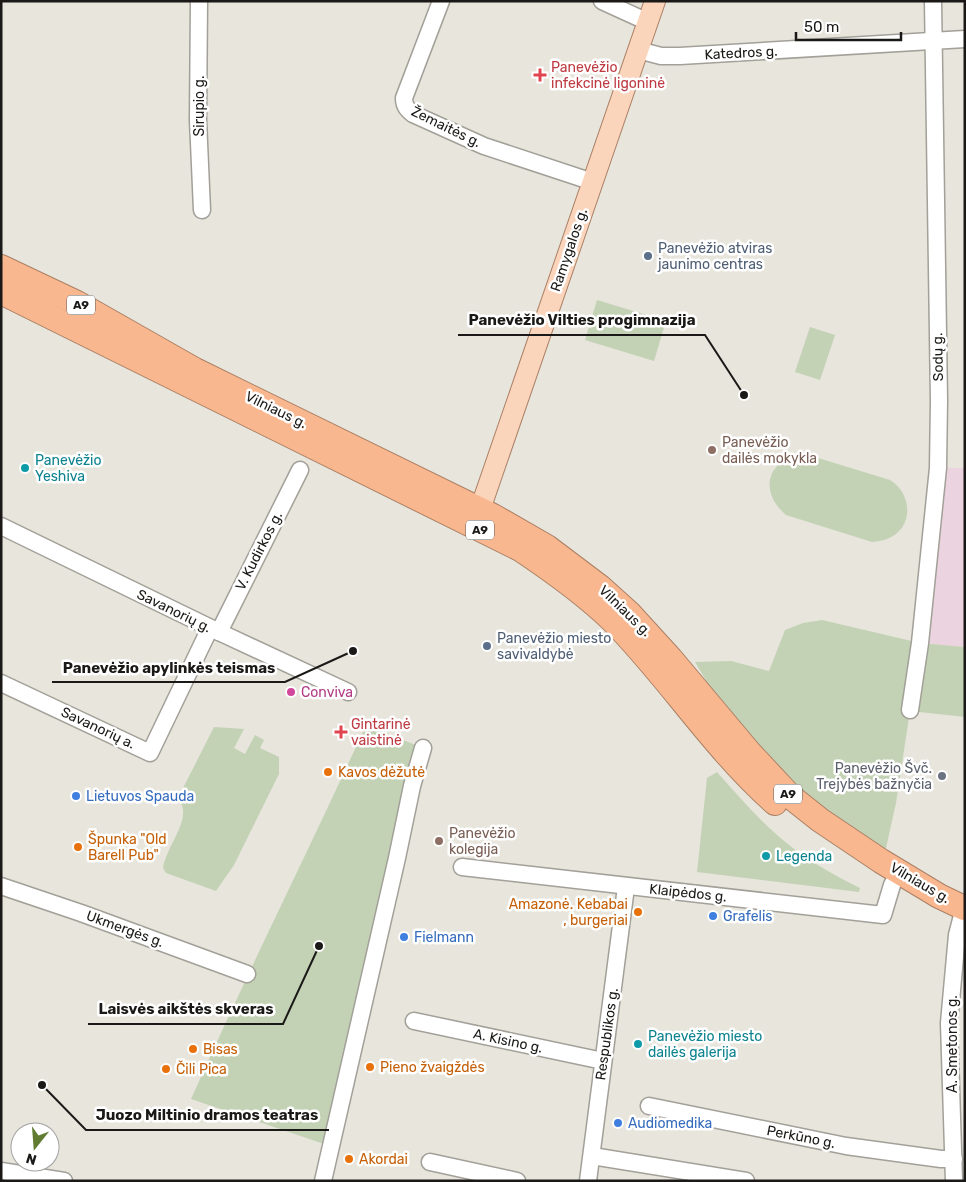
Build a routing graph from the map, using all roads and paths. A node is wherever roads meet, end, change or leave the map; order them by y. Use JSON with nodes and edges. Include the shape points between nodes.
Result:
{"nodes":[{"id":1,"x":199,"y":1,"type":"edge"},
{"id":2,"x":441,"y":1,"type":"edge"},
{"id":3,"x":602,"y":1,"type":"edge"},
{"id":4,"x":655,"y":1,"type":"edge"},
{"id":5,"x":934,"y":1,"type":"edge"},
{"id":6,"x":648,"y":22,"type":"junction"},
{"id":7,"x":965,"y":40,"type":"edge"},
{"id":8,"x":934,"y":41,"type":"junction"},
{"id":9,"x":638,"y":50,"type":"junction"},
{"id":10,"x":593,"y":182,"type":"junction"},
{"id":11,"x":202,"y":210,"type":"dead end"},
{"id":12,"x":1,"y":267,"type":"edge"},
{"id":13,"x":1,"y":292,"type":"edge"},
{"id":14,"x":300,"y":470,"type":"dead end"},
{"id":15,"x":477,"y":519,"type":"junction"},
{"id":16,"x":1,"y":526,"type":"edge"},
{"id":17,"x":214,"y":630,"type":"junction"},
{"id":18,"x":1,"y":683,"type":"edge"},
{"id":19,"x":348,"y":692,"type":"dead end"},
{"id":20,"x":910,"y":710,"type":"dead end"},
{"id":21,"x":423,"y":748,"type":"dead end"},
{"id":22,"x":462,"y":867,"type":"dead end"},
{"id":23,"x":895,"y":878,"type":"junction"},
{"id":24,"x":1,"y":886,"type":"edge"},
{"id":25,"x":626,"y":887,"type":"junction"},
{"id":26,"x":964,"y":908,"type":"edge"},
{"id":27,"x":248,"y":974,"type":"dead end"},
{"id":28,"x":414,"y":1021,"type":"dead end"},
{"id":29,"x":603,"y":1061,"type":"junction"},
{"id":30,"x":649,"y":1106,"type":"dead end"},
{"id":31,"x":592,"y":1156,"type":"junction"},
{"id":32,"x":954,"y":1159,"type":"junction"},
{"id":33,"x":430,"y":1162,"type":"dead end"},
{"id":34,"x":1,"y":1171,"type":"edge"},
{"id":35,"x":64,"y":1181,"type":"edge"},
{"id":36,"x":323,"y":1181,"type":"edge"},
{"id":37,"x":517,"y":1181,"type":"edge"},
{"id":38,"x":588,"y":1181,"type":"edge"},
{"id":39,"x":746,"y":1181,"type":"edge"},
{"id":40,"x":954,"y":1181,"type":"edge"}],
"edges":[{"from":1,"to":11,"type":"street","name":"Sirupio g.","via":[[198,120]]},
{"from":2,"to":10,"type":"street","name":"Žemaitės g.","via":[[404,98],[406,108],[484,146]]},
{"from":3,"to":6,"type":"street"},
{"from":4,"to":6,"type":"main road","name":"Ramygalos g."},
{"from":5,"to":8,"type":"street","name":"Sodų g."},
{"from":6,"to":9,"type":"main road","name":"Ramygalos g."},
{"from":7,"to":8,"type":"street","name":"Katedros g."},
{"from":8,"to":9,"type":"street","name":"Katedros g.","via":[[680,56],[661,56]]},
{"from":8,"to":20,"type":"street","name":"Sodų g.","via":[[938,468]]},
{"from":9,"to":10,"type":"main road","name":"Ramygalos g."},
{"from":10,"to":15,"type":"main road","name":"Ramygalos g."},
{"from":12,"to":15,"type":"highway","name":"Vilniaus g.","number":"A9","via":[[77,303],[195,370]]},
{"from":13,"to":15,"type":"highway","name":"Vilniaus g.","number":"A9"},
{"from":14,"to":17,"type":"street","name":"V. Kudirkos g."},
{"from":15,"to":23,"type":"highway","name":"Vilniaus g.","number":"A9","via":[[579,590],[623,632],[733,762],[793,818],[819,838]]},
{"from":16,"to":17,"type":"street","name":"Savanorių g."},
{"from":17,"to":18,"type":"street","name":"Savanorių a.","via":[[150,753]]},
{"from":17,"to":19,"type":"street","name":"Savanorių g."},
{"from":21,"to":36,"type":"street"},
{"from":22,"to":25,"type":"street","name":"Klaipėdos g."},
{"from":23,"to":25,"type":"street","name":"Klaipėdos g.","via":[[884,915]]},
{"from":23,"to":26,"type":"highway","name":"Vilniaus g.","number":"A9"},
{"from":24,"to":27,"type":"street","name":"Ukmergės g."},
{"from":25,"to":29,"type":"street","name":"Respublikos g."},
{"from":26,"to":32,"type":"street","name":"A. Smetonos g.","via":[[957,935],[949,1023]]},
{"from":28,"to":29,"type":"street","name":"A. Kisino g."},
{"from":29,"to":31,"type":"street","name":"Respublikos g."},
{"from":30,"to":32,"type":"street","name":"Perkūno g.","via":[[846,1146]]},
{"from":31,"to":38,"type":"street","name":"Respublikos g."},
{"from":31,"to":39,"type":"street"},
{"from":32,"to":40,"type":"street","name":"A. Smetonos g."},
{"from":33,"to":37,"type":"street"},
{"from":34,"to":35,"type":"street"}]}
